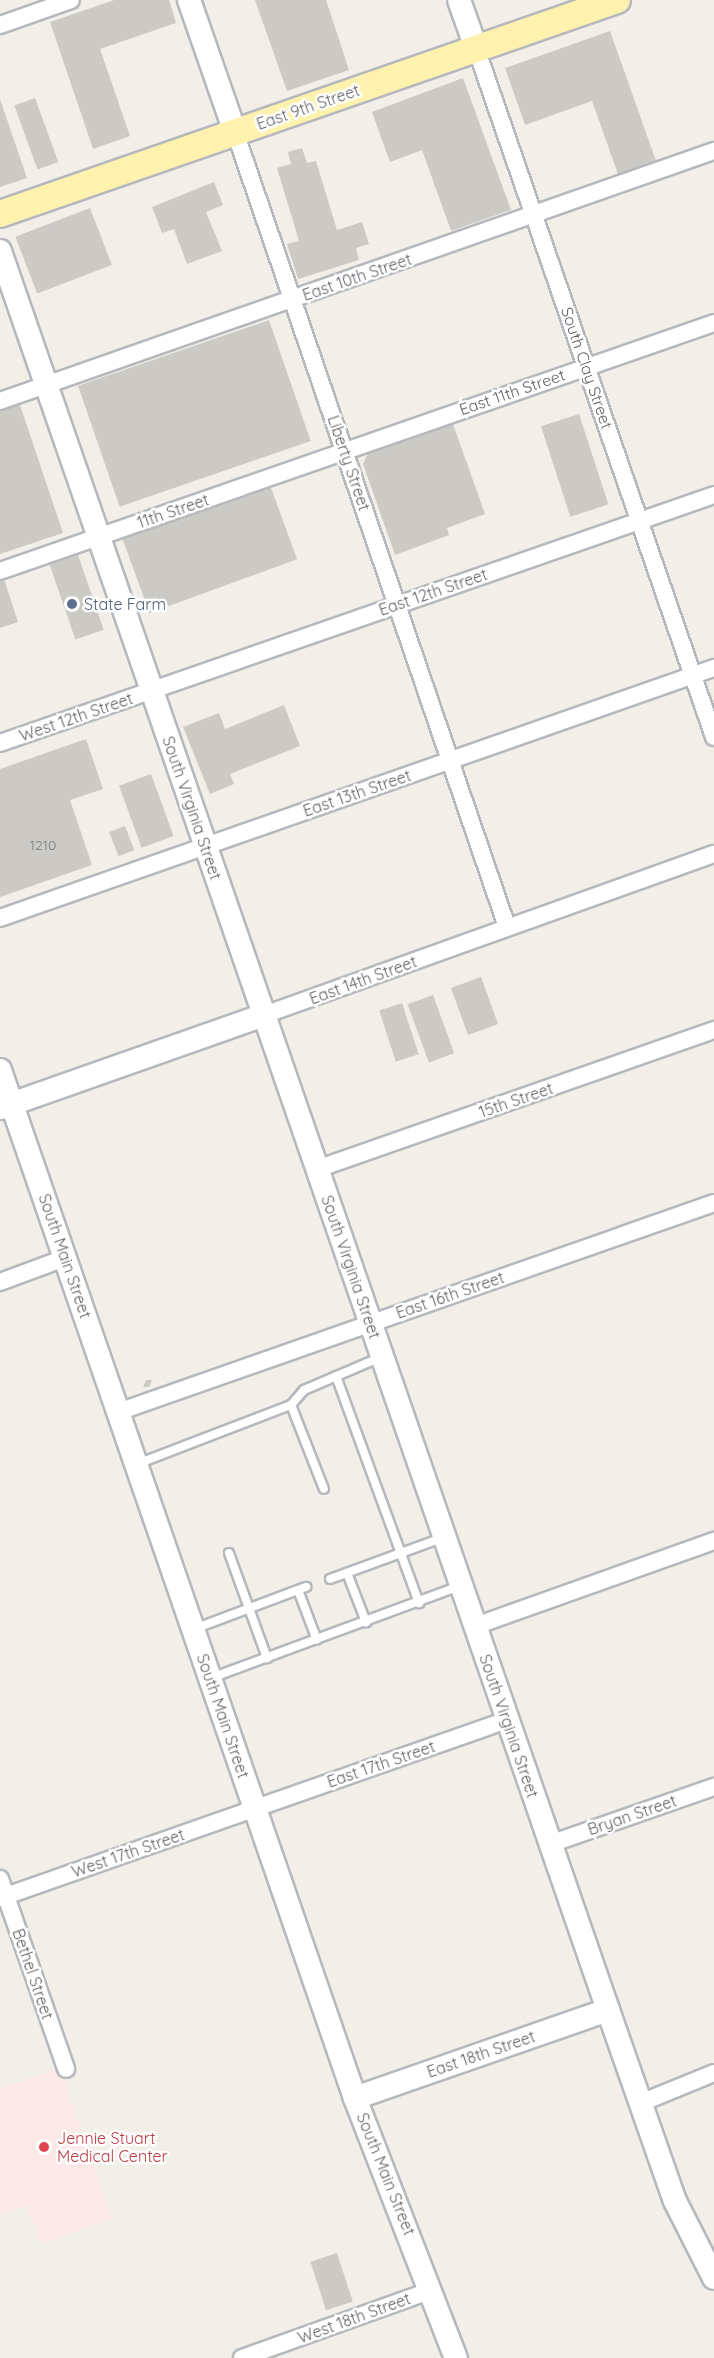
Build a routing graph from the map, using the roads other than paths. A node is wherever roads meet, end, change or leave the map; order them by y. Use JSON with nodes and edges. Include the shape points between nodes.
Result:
{"nodes":[{"id":1,"x":71,"y":0,"type":"edge"},
{"id":2,"x":189,"y":0,"type":"edge"},
{"id":3,"x":459,"y":0,"type":"edge"},
{"id":4,"x":616,"y":0,"type":"edge"},
{"id":5,"x":0,"y":25,"type":"edge"},
{"id":6,"x":476,"y":48,"type":"junction"},
{"id":7,"x":235,"y":132,"type":"junction"},
{"id":8,"x":714,"y":150,"type":"edge"},
{"id":9,"x":0,"y":214,"type":"edge"},
{"id":10,"x":534,"y":215,"type":"junction"},
{"id":11,"x":0,"y":251,"type":"edge"},
{"id":12,"x":293,"y":299,"type":"junction"},
{"id":13,"x":714,"y":323,"type":"edge"},
{"id":14,"x":586,"y":366,"type":"junction"},
{"id":15,"x":46,"y":385,"type":"junction"},
{"id":16,"x":0,"y":401,"type":"edge"},
{"id":17,"x":345,"y":451,"type":"junction"},
{"id":18,"x":714,"y":495,"type":"edge"},
{"id":19,"x":639,"y":520,"type":"junction"},
{"id":20,"x":99,"y":537,"type":"junction"},
{"id":21,"x":0,"y":571,"type":"edge"},
{"id":22,"x":398,"y":604,"type":"junction"},
{"id":23,"x":714,"y":668,"type":"edge"},
{"id":24,"x":693,"y":675,"type":"junction"},
{"id":25,"x":152,"y":690,"type":"junction"},
{"id":26,"x":714,"y":737,"type":"edge"},
{"id":27,"x":0,"y":743,"type":"edge"},
{"id":28,"x":452,"y":760,"type":"junction"},
{"id":29,"x":205,"y":846,"type":"junction"},
{"id":30,"x":714,"y":854,"type":"edge"},
{"id":31,"x":0,"y":918,"type":"edge"},
{"id":32,"x":507,"y":927,"type":"junction"},
{"id":33,"x":264,"y":1015,"type":"junction"},
{"id":34,"x":714,"y":1030,"type":"edge"},
{"id":35,"x":0,"y":1070,"type":"edge"},
{"id":36,"x":6,"y":1106,"type":"edge"},
{"id":37,"x":317,"y":1169,"type":"junction"},
{"id":38,"x":714,"y":1203,"type":"edge"},
{"id":39,"x":65,"y":1258,"type":"junction"},
{"id":40,"x":0,"y":1282,"type":"edge"},
{"id":41,"x":370,"y":1323,"type":"junction"},
{"id":42,"x":382,"y":1356,"type":"junction"},
{"id":43,"x":336,"y":1376,"type":"junction"},
{"id":44,"x":291,"y":1406,"type":"junction"},
{"id":45,"x":118,"y":1412,"type":"junction"},
{"id":46,"x":137,"y":1464,"type":"junction"},
{"id":47,"x":324,"y":1489,"type":"dead end"},
{"id":48,"x":444,"y":1537,"type":"junction"},
{"id":49,"x":714,"y":1540,"type":"edge"},
{"id":50,"x":229,"y":1553,"type":"dead end"},
{"id":51,"x":401,"y":1553,"type":"junction"},
{"id":52,"x":347,"y":1573,"type":"junction"},
{"id":53,"x":330,"y":1580,"type":"dead end"},
{"id":54,"x":461,"y":1586,"type":"junction"},
{"id":55,"x":419,"y":1603,"type":"junction"},
{"id":56,"x":249,"y":1608,"type":"junction"},
{"id":57,"x":366,"y":1622,"type":"junction"},
{"id":58,"x":475,"y":1626,"type":"junction"},
{"id":59,"x":193,"y":1629,"type":"junction"},
{"id":60,"x":317,"y":1640,"type":"junction"},
{"id":61,"x":267,"y":1658,"type":"junction"},
{"id":62,"x":210,"y":1678,"type":"junction"},
{"id":63,"x":507,"y":1720,"type":"junction"},
{"id":64,"x":714,"y":1786,"type":"edge"},
{"id":65,"x":255,"y":1809,"type":"junction"},
{"id":66,"x":550,"y":1844,"type":"junction"},
{"id":67,"x":0,"y":1879,"type":"edge"},
{"id":68,"x":3,"y":1897,"type":"edge"},
{"id":69,"x":608,"y":2010,"type":"junction"},
{"id":70,"x":66,"y":2069,"type":"dead end"},
{"id":71,"x":714,"y":2073,"type":"edge"},
{"id":72,"x":355,"y":2098,"type":"junction"},
{"id":73,"x":643,"y":2102,"type":"junction"},
{"id":74,"x":714,"y":2278,"type":"edge"},
{"id":75,"x":432,"y":2290,"type":"junction"},
{"id":76,"x":242,"y":2358,"type":"edge"},
{"id":77,"x":456,"y":2358,"type":"edge"}],
"edges":[{"from":1,"to":5,"type":"street"},
{"from":2,"to":7,"type":"main road","name":"Liberty Street"},
{"from":3,"to":6,"type":"main road","name":"South Clay Street"},
{"from":4,"to":6,"type":"main road","name":"East 9th Street"},
{"from":6,"to":7,"type":"main road","name":"East 9th Street"},
{"from":6,"to":10,"type":"street","name":"South Clay Street"},
{"from":7,"to":9,"type":"main road","name":"East 9th Street"},
{"from":7,"to":12,"type":"street","name":"Liberty Street"},
{"from":8,"to":10,"type":"street","name":"East 10th Street"},
{"from":10,"to":12,"type":"street","name":"East 10th Street"},
{"from":10,"to":14,"type":"street","name":"South Clay Street"},
{"from":11,"to":15,"type":"main road","name":"South Virginia Street"},
{"from":12,"to":15,"type":"street","name":"East 10th Street"},
{"from":12,"to":17,"type":"street","name":"Liberty Street"},
{"from":13,"to":14,"type":"street","name":"East 11th Street"},
{"from":14,"to":17,"type":"street","name":"East 11th Street"},
{"from":14,"to":19,"type":"street","name":"South Clay Street"},
{"from":15,"to":16,"type":"street","name":"East 10th Street"},
{"from":15,"to":20,"type":"main road","name":"South Virginia Street"},
{"from":17,"to":20,"type":"street","name":"11th Street"},
{"from":17,"to":22,"type":"street","name":"Liberty Street"},
{"from":18,"to":19,"type":"street","name":"East 12th Street"},
{"from":19,"to":22,"type":"street","name":"East 12th Street"},
{"from":19,"to":24,"type":"street","name":"South Clay Street"},
{"from":20,"to":21,"type":"street","name":"11th Street"},
{"from":20,"to":25,"type":"main road","name":"South Virginia Street"},
{"from":22,"to":25,"type":"street","name":"East 12th Street"},
{"from":22,"to":28,"type":"street","name":"Liberty Street"},
{"from":23,"to":24,"type":"street","name":"East 13th Street"},
{"from":24,"to":26,"type":"street","name":"South Clay Street"},
{"from":24,"to":28,"type":"street","name":"East 13th Street"},
{"from":25,"to":27,"type":"street","name":"West 12th Street"},
{"from":25,"to":29,"type":"main road","name":"South Virginia Street"},
{"from":28,"to":29,"type":"street","name":"East 13th Street"},
{"from":28,"to":32,"type":"street","name":"Liberty Street"},
{"from":29,"to":31,"type":"street","name":"East 13th Street"},
{"from":29,"to":33,"type":"main road","name":"South Virginia Street"},
{"from":30,"to":32,"type":"street","name":"East 14th Street"},
{"from":32,"to":33,"type":"street","name":"East 14th Street"},
{"from":33,"to":36,"type":"main road","name":"East 14th Street"},
{"from":33,"to":37,"type":"main road","name":"South Virginia Street"},
{"from":34,"to":37,"type":"street","name":"15th Street"},
{"from":35,"to":36,"type":"main road","name":"South Main Street"},
{"from":36,"to":39,"type":"main road","name":"South Main Street"},
{"from":37,"to":41,"type":"main road","name":"South Virginia Street"},
{"from":38,"to":41,"type":"street","name":"East 16th Street"},
{"from":39,"to":40,"type":"street"},
{"from":39,"to":45,"type":"main road","name":"South Main Street"},
{"from":41,"to":42,"type":"main road","name":"South Virginia Street"},
{"from":41,"to":45,"type":"street","name":"East 16th Street"},
{"from":42,"to":43,"type":"lane"},
{"from":42,"to":48,"type":"main road","name":"South Virginia Street"},
{"from":43,"to":44,"type":"lane","via":[[304,1390]]},
{"from":43,"to":51,"type":"lane"},
{"from":44,"to":46,"type":"lane"},
{"from":44,"to":47,"type":"lane"},
{"from":45,"to":46,"type":"main road","name":"South Main Street"},
{"from":46,"to":59,"type":"main road","name":"South Main Street"},
{"from":48,"to":51,"type":"lane"},
{"from":48,"to":54,"type":"main road","name":"South Virginia Street"},
{"from":49,"to":58,"type":"street"},
{"from":50,"to":56,"type":"lane"},
{"from":51,"to":52,"type":"lane"},
{"from":51,"to":55,"type":"lane"},
{"from":52,"to":53,"type":"lane"},
{"from":52,"to":57,"type":"lane"},
{"from":54,"to":55,"type":"lane"},
{"from":54,"to":58,"type":"main road","name":"South Virginia Street"},
{"from":55,"to":57,"type":"lane"},
{"from":56,"to":59,"type":"lane"},
{"from":56,"to":60,"type":"lane","via":[[302,1588]]},
{"from":56,"to":61,"type":"lane"},
{"from":57,"to":60,"type":"lane"},
{"from":58,"to":63,"type":"main road","name":"South Virginia Street"},
{"from":59,"to":62,"type":"main road","name":"South Main Street"},
{"from":60,"to":61,"type":"lane"},
{"from":61,"to":62,"type":"lane"},
{"from":62,"to":65,"type":"main road","name":"South Main Street"},
{"from":63,"to":65,"type":"street","name":"East 17th Street"},
{"from":63,"to":66,"type":"main road","name":"South Virginia Street"},
{"from":64,"to":66,"type":"street","name":"Bryan Street"},
{"from":65,"to":68,"type":"street","name":"West 17th Street"},
{"from":65,"to":72,"type":"main road","name":"South Main Street"},
{"from":66,"to":69,"type":"main road","name":"South Virginia Street"},
{"from":67,"to":68,"type":"street","name":"Bethel Street"},
{"from":68,"to":70,"type":"street","name":"Bethel Street"},
{"from":69,"to":72,"type":"main road","name":"East 18th Street"},
{"from":69,"to":73,"type":"main road","name":"South Virginia Street"},
{"from":71,"to":73,"type":"street"},
{"from":72,"to":75,"type":"main road","name":"South Main Street"},
{"from":73,"to":74,"type":"main road","name":"South Virginia Street","via":[[675,2201]]},
{"from":75,"to":76,"type":"street","name":"West 18th Street"},
{"from":75,"to":77,"type":"main road","name":"South Main Street"}]}
